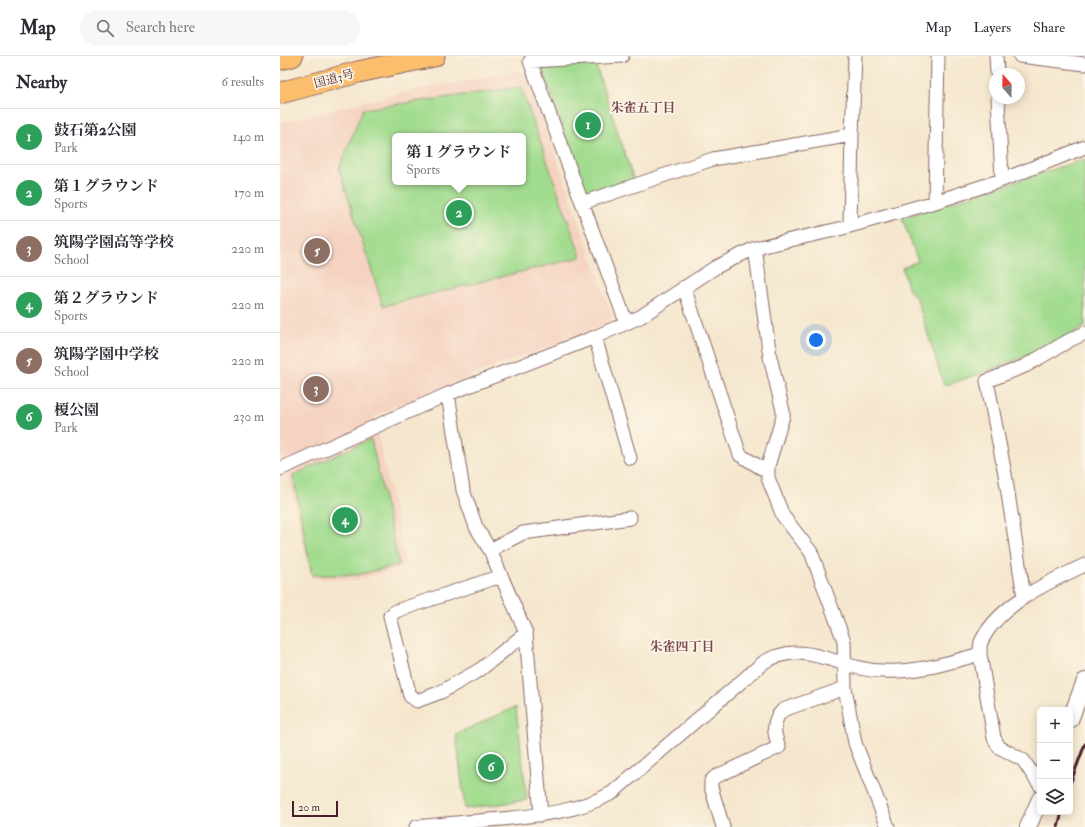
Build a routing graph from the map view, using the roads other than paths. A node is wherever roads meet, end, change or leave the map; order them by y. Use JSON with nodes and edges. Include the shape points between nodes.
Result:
{"nodes":[{"id":1,"x":292,"y":56,"type":"edge"},
{"id":2,"x":434,"y":56,"type":"edge"},
{"id":3,"x":622,"y":56,"type":"edge"},
{"id":4,"x":855,"y":56,"type":"edge"},
{"id":5,"x":938,"y":56,"type":"edge"},
{"id":6,"x":996,"y":56,"type":"edge"},
{"id":7,"x":1020,"y":56,"type":"edge"},
{"id":8,"x":280,"y":59,"type":"edge"},
{"id":9,"x":1085,"y":64,"type":"edge"},
{"id":10,"x":997,"y":68,"type":"edge"},
{"id":11,"x":280,"y":93,"type":"edge"},
{"id":12,"x":998,"y":104,"type":"edge"},
{"id":13,"x":852,"y":135,"type":"junction"},
{"id":14,"x":1085,"y":147,"type":"edge"},
{"id":15,"x":1002,"y":180,"type":"junction"},
{"id":16,"x":935,"y":202,"type":"junction"},
{"id":17,"x":582,"y":203,"type":"junction"},
{"id":18,"x":850,"y":226,"type":"junction"},
{"id":19,"x":755,"y":248,"type":"junction"},
{"id":20,"x":684,"y":287,"type":"junction"},
{"id":21,"x":626,"y":322,"type":"junction"},
{"id":22,"x":1085,"y":333,"type":"edge"},
{"id":23,"x":595,"y":336,"type":"junction"},
{"id":24,"x":448,"y":394,"type":"junction"},
{"id":25,"x":630,"y":458,"type":"dead end"},
{"id":26,"x":280,"y":469,"type":"edge"},
{"id":27,"x":768,"y":472,"type":"junction"},
{"id":28,"x":630,"y":518,"type":"dead end"},
{"id":29,"x":490,"y":550,"type":"junction"},
{"id":30,"x":1085,"y":565,"type":"edge"},
{"id":31,"x":500,"y":576,"type":"junction"},
{"id":32,"x":1024,"y":597,"type":"junction"},
{"id":33,"x":526,"y":633,"type":"junction"},
{"id":34,"x":980,"y":654,"type":"junction"},
{"id":35,"x":844,"y":664,"type":"junction"},
{"id":36,"x":1085,"y":681,"type":"edge"},
{"id":37,"x":845,"y":688,"type":"junction"},
{"id":38,"x":1073,"y":712,"type":"edge"},
{"id":39,"x":1037,"y":781,"type":"edge"},
{"id":40,"x":1037,"y":806,"type":"edge"},
{"id":41,"x":535,"y":819,"type":"edge"},
{"id":42,"x":416,"y":827,"type":"edge"},
{"id":43,"x":723,"y":827,"type":"edge"},
{"id":44,"x":888,"y":827,"type":"edge"},
{"id":45,"x":1028,"y":827,"type":"edge"}],
"edges":[{"from":1,"to":8,"type":"highway"},
{"from":2,"to":11,"type":"highway","name":"国道3号","via":[[358,72]]},
{"from":3,"to":17,"type":"street","via":[[530,61]]},
{"from":4,"to":13,"type":"street"},
{"from":5,"to":16,"type":"street"},
{"from":6,"to":10,"type":"street"},
{"from":7,"to":9,"type":"street"},
{"from":12,"to":15,"type":"street"},
{"from":13,"to":17,"type":"street","via":[[713,159]]},
{"from":13,"to":18,"type":"street"},
{"from":14,"to":15,"type":"street"},
{"from":15,"to":16,"type":"street"},
{"from":16,"to":18,"type":"street"},
{"from":17,"to":21,"type":"street"},
{"from":18,"to":19,"type":"street"},
{"from":19,"to":20,"type":"street","via":[[716,267]]},
{"from":19,"to":27,"type":"street","via":[[770,358],[783,411]]},
{"from":20,"to":21,"type":"street","via":[[640,317]]},
{"from":20,"to":27,"type":"street","via":[[740,455]]},
{"from":21,"to":23,"type":"street"},
{"from":22,"to":32,"type":"street","via":[[1025,366],[987,380],[1006,474]]},
{"from":23,"to":24,"type":"street"},
{"from":23,"to":25,"type":"street"},
{"from":24,"to":26,"type":"street"},
{"from":24,"to":29,"type":"street","via":[[463,490],[476,527]]},
{"from":27,"to":35,"type":"street","via":[[783,516],[811,552],[844,641]]},
{"from":28,"to":29,"type":"street","via":[[523,533]]},
{"from":29,"to":31,"type":"street"},
{"from":30,"to":32,"type":"street"},
{"from":31,"to":33,"type":"street"},
{"from":31,"to":33,"type":"street","via":[[396,611],[390,616],[410,696],[417,701],[441,692],[481,670]]},
{"from":32,"to":34,"type":"street","via":[[996,620],[981,643]]},
{"from":33,"to":41,"type":"street"},
{"from":34,"to":35,"type":"street","via":[[936,666],[891,672]]},
{"from":34,"to":39,"type":"street","via":[[994,738],[999,746],[1023,760]]},
{"from":35,"to":37,"type":"street"},
{"from":35,"to":41,"type":"street","via":[[815,654],[785,653],[774,656],[612,793],[575,809]]},
{"from":36,"to":38,"type":"street"},
{"from":37,"to":43,"type":"street","via":[[784,710],[779,715],[774,730],[779,747],[711,781]]},
{"from":37,"to":44,"type":"street","via":[[855,743]]},
{"from":40,"to":45,"type":"street"},
{"from":41,"to":42,"type":"street"}]}
